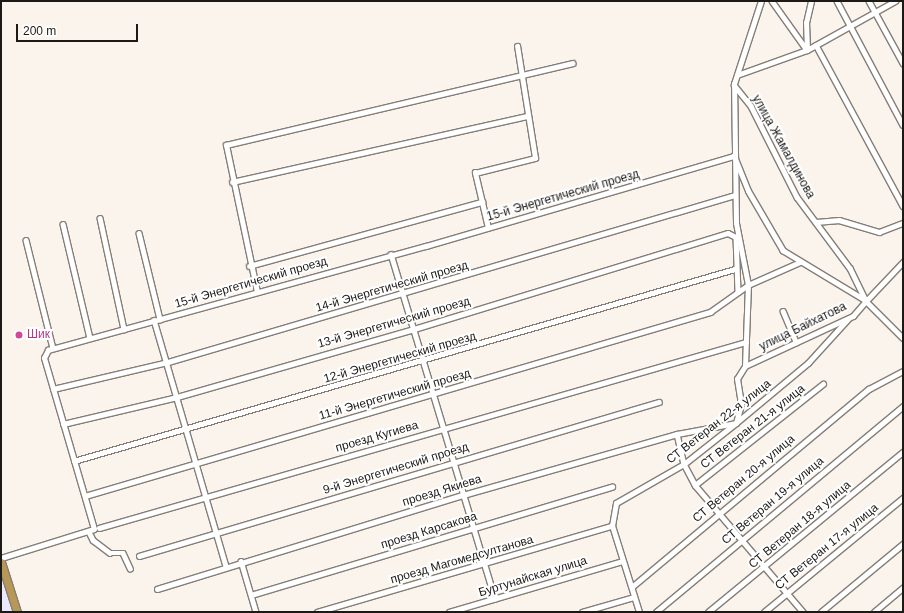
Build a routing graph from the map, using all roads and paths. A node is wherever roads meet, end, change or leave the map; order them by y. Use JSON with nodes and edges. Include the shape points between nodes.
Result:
{"nodes":[{"id":1,"x":761,"y":1,"type":"edge"},
{"id":2,"x":772,"y":1,"type":"edge"},
{"id":3,"x":811,"y":1,"type":"edge"},
{"id":4,"x":837,"y":1,"type":"edge"},
{"id":5,"x":869,"y":1,"type":"edge"},
{"id":6,"x":895,"y":1,"type":"edge"},
{"id":7,"x":875,"y":12,"type":"junction"},
{"id":8,"x":850,"y":26,"type":"junction"},
{"id":9,"x":816,"y":45,"type":"junction"},
{"id":10,"x":517,"y":46,"type":"dead end"},
{"id":11,"x":807,"y":50,"type":"junction"},
{"id":12,"x":572,"y":63,"type":"dead end"},
{"id":13,"x":903,"y":63,"type":"edge"},
{"id":14,"x":736,"y":75,"type":"junction"},
{"id":15,"x":522,"y":77,"type":"junction"},
{"id":16,"x":734,"y":84,"type":"junction"},
{"id":17,"x":528,"y":116,"type":"junction"},
{"id":18,"x":903,"y":126,"type":"edge"},
{"id":19,"x":734,"y":156,"type":"junction"},
{"id":20,"x":232,"y":182,"type":"junction"},
{"id":21,"x":735,"y":195,"type":"junction"},
{"id":22,"x":482,"y":202,"type":"junction"},
{"id":23,"x":903,"y":206,"type":"edge"},
{"id":24,"x":100,"y":218,"type":"dead end"},
{"id":25,"x":816,"y":222,"type":"junction"},
{"id":26,"x":736,"y":223,"type":"junction"},
{"id":27,"x":903,"y":223,"type":"edge"},
{"id":28,"x":63,"y":224,"type":"dead end"},
{"id":29,"x":488,"y":228,"type":"junction"},
{"id":30,"x":139,"y":233,"type":"dead end"},
{"id":31,"x":736,"y":237,"type":"junction"},
{"id":32,"x":26,"y":240,"type":"dead end"},
{"id":33,"x":391,"y":254,"type":"junction"},
{"id":34,"x":800,"y":262,"type":"junction"},
{"id":35,"x":903,"y":262,"type":"edge"},
{"id":36,"x":249,"y":266,"type":"junction"},
{"id":37,"x":733,"y":269,"type":"junction"},
{"id":38,"x":748,"y":285,"type":"junction"},
{"id":39,"x":257,"y":292,"type":"junction"},
{"id":40,"x":738,"y":292,"type":"junction"},
{"id":41,"x":405,"y":294,"type":"junction"},
{"id":42,"x":866,"y":301,"type":"junction"},
{"id":43,"x":783,"y":311,"type":"dead end"},
{"id":44,"x":850,"y":317,"type":"junction"},
{"id":45,"x":160,"y":319,"type":"junction"},
{"id":46,"x":154,"y":320,"type":"junction"},
{"id":47,"x":124,"y":329,"type":"junction"},
{"id":48,"x":414,"y":329,"type":"junction"},
{"id":49,"x":90,"y":338,"type":"junction"},
{"id":50,"x":903,"y":338,"type":"edge"},
{"id":51,"x":746,"y":342,"type":"junction"},
{"id":52,"x":796,"y":342,"type":"junction"},
{"id":53,"x":53,"y":348,"type":"junction"},
{"id":54,"x":424,"y":362,"type":"junction"},
{"id":55,"x":166,"y":363,"type":"junction"},
{"id":56,"x":745,"y":366,"type":"junction"},
{"id":57,"x":903,"y":372,"type":"edge"},
{"id":58,"x":823,"y":384,"type":"dead end"},
{"id":59,"x":53,"y":389,"type":"junction"},
{"id":60,"x":434,"y":395,"type":"junction"},
{"id":61,"x":177,"y":397,"type":"junction"},
{"id":62,"x":659,"y":402,"type":"dead end"},
{"id":63,"x":903,"y":406,"type":"edge"},
{"id":64,"x":736,"y":423,"type":"junction"},
{"id":65,"x":63,"y":424,"type":"junction"},
{"id":66,"x":445,"y":427,"type":"junction"},
{"id":67,"x":186,"y":430,"type":"junction"},
{"id":68,"x":677,"y":434,"type":"junction"},
{"id":69,"x":903,"y":452,"type":"edge"},
{"id":70,"x":74,"y":461,"type":"junction"},
{"id":71,"x":453,"y":463,"type":"junction"},
{"id":72,"x":195,"y":464,"type":"junction"},
{"id":73,"x":684,"y":464,"type":"junction"},
{"id":74,"x":695,"y":485,"type":"junction"},
{"id":75,"x":612,"y":487,"type":"dead end"},
{"id":76,"x":463,"y":495,"type":"junction"},
{"id":77,"x":85,"y":496,"type":"junction"},
{"id":78,"x":205,"y":498,"type":"junction"},
{"id":79,"x":903,"y":498,"type":"edge"},
{"id":80,"x":720,"y":512,"type":"junction"},
{"id":81,"x":612,"y":526,"type":"junction"},
{"id":82,"x":99,"y":528,"type":"dead end"},
{"id":83,"x":473,"y":528,"type":"junction"},
{"id":84,"x":89,"y":532,"type":"junction"},
{"id":85,"x":214,"y":534,"type":"junction"},
{"id":86,"x":743,"y":538,"type":"junction"},
{"id":87,"x":903,"y":544,"type":"edge"},
{"id":88,"x":139,"y":556,"type":"dead end"},
{"id":89,"x":1,"y":558,"type":"edge"},
{"id":90,"x":622,"y":560,"type":"junction"},
{"id":91,"x":241,"y":561,"type":"junction"},
{"id":92,"x":1,"y":562,"type":"edge"},
{"id":93,"x":484,"y":564,"type":"junction"},
{"id":94,"x":226,"y":566,"type":"junction"},
{"id":95,"x":766,"y":567,"type":"junction"},
{"id":96,"x":130,"y":568,"type":"dead end"},
{"id":97,"x":633,"y":586,"type":"junction"},
{"id":98,"x":903,"y":588,"type":"edge"},
{"id":99,"x":157,"y":589,"type":"dead end"},
{"id":100,"x":788,"y":593,"type":"junction"},
{"id":101,"x":251,"y":595,"type":"junction"},
{"id":102,"x":634,"y":597,"type":"junction"},
{"id":103,"x":495,"y":599,"type":"junction"},
{"id":104,"x":17,"y":612,"type":"edge"},
{"id":105,"x":256,"y":612,"type":"edge"},
{"id":106,"x":317,"y":612,"type":"edge"},
{"id":107,"x":449,"y":612,"type":"edge"},
{"id":108,"x":582,"y":612,"type":"edge"},
{"id":109,"x":639,"y":612,"type":"edge"},
{"id":110,"x":656,"y":612,"type":"edge"},
{"id":111,"x":708,"y":612,"type":"edge"},
{"id":112,"x":764,"y":612,"type":"edge"},
{"id":113,"x":803,"y":612,"type":"edge"},
{"id":114,"x":821,"y":612,"type":"edge"},
{"id":115,"x":874,"y":612,"type":"edge"}],
"edges":[{"from":1,"to":14,"type":"street"},
{"from":2,"to":11,"type":"street"},
{"from":3,"to":11,"type":"street","via":[[806,23]]},
{"from":4,"to":8,"type":"street"},
{"from":5,"to":7,"type":"street"},
{"from":6,"to":7,"type":"street"},
{"from":7,"to":8,"type":"street"},
{"from":7,"to":13,"type":"street"},
{"from":8,"to":9,"type":"street"},
{"from":8,"to":18,"type":"street"},
{"from":9,"to":11,"type":"street"},
{"from":9,"to":23,"type":"street"},
{"from":10,"to":15,"type":"street"},
{"from":11,"to":14,"type":"street"},
{"from":12,"to":15,"type":"street"},
{"from":14,"to":16,"type":"street"},
{"from":15,"to":17,"type":"street"},
{"from":15,"to":20,"type":"street","via":[[226,145]]},
{"from":16,"to":19,"type":"street"},
{"from":16,"to":25,"type":"street","name":"улица Жамалдинова","via":[[751,106],[797,197]]},
{"from":17,"to":20,"type":"street"},
{"from":17,"to":22,"type":"street","via":[[535,158],[475,173]]},
{"from":19,"to":21,"type":"street"},
{"from":19,"to":29,"type":"street","name":"15-й Энергетический проезд"},
{"from":19,"to":34,"type":"street","name":"улица Байхатова","via":[[771,234],[783,252]]},
{"from":20,"to":36,"type":"street"},
{"from":21,"to":26,"type":"street"},
{"from":21,"to":41,"type":"street","name":"14-й Энергетический проезд"},
{"from":22,"to":29,"type":"street"},
{"from":22,"to":36,"type":"street"},
{"from":24,"to":47,"type":"street"},
{"from":25,"to":27,"type":"street","via":[[839,220],[879,232]]},
{"from":25,"to":42,"type":"street","name":"улица Жамалдинова","via":[[850,268]]},
{"from":26,"to":31,"type":"street"},
{"from":26,"to":38,"type":"street"},
{"from":28,"to":49,"type":"street"},
{"from":29,"to":33,"type":"street","name":"15-й Энергетический проезд"},
{"from":30,"to":45,"type":"street"},
{"from":31,"to":37,"type":"street"},
{"from":31,"to":48,"type":"street","name":"13-й Энергетический проезд","via":[[728,233]]},
{"from":32,"to":53,"type":"street"},
{"from":33,"to":39,"type":"street","name":"15-й Энергетический проезд"},
{"from":33,"to":41,"type":"street"},
{"from":34,"to":38,"type":"street","name":"11-й Энергетический проезд"},
{"from":34,"to":42,"type":"street","name":"улица Байхатова"},
{"from":35,"to":42,"type":"street"},
{"from":36,"to":39,"type":"street"},
{"from":37,"to":40,"type":"street","via":[[740,278]]},
{"from":37,"to":54,"type":"street","name":"12-й Энергетический проезд"},
{"from":38,"to":40,"type":"street","name":"11-й Энергетический проезд"},
{"from":38,"to":51,"type":"street"},
{"from":39,"to":45,"type":"street","name":"15-й Энергетический проезд"},
{"from":40,"to":60,"type":"street","name":"11-й Энергетический проезд","via":[[710,312]]},
{"from":41,"to":48,"type":"street"},
{"from":41,"to":55,"type":"street","name":"14-й Энергетический проезд"},
{"from":42,"to":44,"type":"street","name":"улица Байхатова"},
{"from":42,"to":50,"type":"street"},
{"from":43,"to":52,"type":"street"},
{"from":44,"to":52,"type":"street","name":"улица Байхатова"},
{"from":44,"to":64,"type":"street","name":"СТ Ветеран 22-я улица","via":[[808,363]]},
{"from":45,"to":46,"type":"street","name":"15-й Энергетический проезд"},
{"from":46,"to":47,"type":"street","name":"15-й Энергетический проезд"},
{"from":46,"to":55,"type":"street"},
{"from":47,"to":49,"type":"street","name":"15-й Энергетический проезд"},
{"from":48,"to":54,"type":"street"},
{"from":48,"to":61,"type":"street","name":"13-й Энергетический проезд"},
{"from":49,"to":53,"type":"street","name":"15-й Энергетический проезд"},
{"from":51,"to":56,"type":"street"},
{"from":51,"to":66,"type":"street","name":"проезд Кугиева"},
{"from":52,"to":56,"type":"street","name":"улица Байхатова"},
{"from":53,"to":59,"type":"street","via":[[44,358]]},
{"from":54,"to":60,"type":"street"},
{"from":54,"to":67,"type":"street","name":"12-й Энергетический проезд"},
{"from":55,"to":59,"type":"street","name":"14-й Энергетический проезд"},
{"from":55,"to":61,"type":"street"},
{"from":56,"to":64,"type":"street","via":[[737,379],[741,404]]},
{"from":57,"to":80,"type":"street","name":"СТ Ветеран 20-я улица","via":[[869,389]]},
{"from":58,"to":74,"type":"street","name":"СТ Ветеран 21-я улица"},
{"from":59,"to":65,"type":"street"},
{"from":60,"to":66,"type":"street"},
{"from":60,"to":72,"type":"street","name":"11-й Энергетический проезд"},
{"from":61,"to":65,"type":"street","name":"13-й Энергетический проезд"},
{"from":61,"to":67,"type":"street"},
{"from":62,"to":71,"type":"street","name":"9-й Энергетический проезд"},
{"from":63,"to":86,"type":"street","name":"СТ Ветеран 19-я улица"},
{"from":64,"to":68,"type":"street","name":"проезд Якиева"},
{"from":64,"to":73,"type":"street","name":"СТ Ветеран 22-я улица"},
{"from":65,"to":70,"type":"street"},
{"from":66,"to":71,"type":"street"},
{"from":66,"to":78,"type":"street","name":"проезд Кугиева"},
{"from":67,"to":70,"type":"street","name":"12-й Энергетический проезд"},
{"from":67,"to":72,"type":"street"},
{"from":68,"to":73,"type":"street"},
{"from":68,"to":76,"type":"street","name":"проезд Якиева"},
{"from":69,"to":95,"type":"street","name":"СТ Ветеран 18-я улица"},
{"from":70,"to":77,"type":"street"},
{"from":71,"to":76,"type":"street"},
{"from":71,"to":85,"type":"street","name":"9-й Энергетический проезд"},
{"from":72,"to":77,"type":"street","name":"11-й Энергетический проезд"},
{"from":72,"to":78,"type":"street"},
{"from":73,"to":74,"type":"street"},
{"from":73,"to":81,"type":"street","name":"СТ Ветеран 22-я улица","via":[[616,503]]},
{"from":74,"to":80,"type":"street"},
{"from":75,"to":83,"type":"street","name":"проезд Карсакова"},
{"from":76,"to":83,"type":"street"},
{"from":76,"to":91,"type":"street","name":"проезд Якиева"},
{"from":77,"to":84,"type":"street","via":[[94,529]]},
{"from":78,"to":82,"type":"street","name":"проезд Кугиева"},
{"from":78,"to":85,"type":"street"},
{"from":79,"to":100,"type":"street","name":"СТ Ветеран 17-я улица"},
{"from":80,"to":86,"type":"street"},
{"from":80,"to":97,"type":"street","name":"СТ Ветеран 20-я улица"},
{"from":81,"to":90,"type":"street"},
{"from":81,"to":93,"type":"street","name":"проезд Магомедсултанова"},
{"from":83,"to":93,"type":"street"},
{"from":83,"to":101,"type":"street","name":"проезд Карсакова"},
{"from":84,"to":89,"type":"street"},
{"from":84,"to":96,"type":"street","via":[[93,540],[110,553],[123,553]]},
{"from":85,"to":88,"type":"street","name":"9-й Энергетический проезд"},
{"from":85,"to":94,"type":"street"},
{"from":86,"to":95,"type":"street"},
{"from":86,"to":110,"type":"street","name":"СТ Ветеран 19-я улица"},
{"from":87,"to":114,"type":"street"},
{"from":90,"to":97,"type":"street"},
{"from":90,"to":103,"type":"street","name":"Буртунайская улица"},
{"from":91,"to":94,"type":"street","name":"проезд Якиева"},
{"from":91,"to":101,"type":"street"},
{"from":92,"to":104,"type":"highway"},
{"from":93,"to":103,"type":"street"},
{"from":93,"to":106,"type":"street","name":"проезд Магомедсултанова"},
{"from":94,"to":99,"type":"street","name":"проезд Якиева"},
{"from":95,"to":100,"type":"street"},
{"from":95,"to":111,"type":"street","name":"СТ Ветеран 18-я улица"},
{"from":97,"to":102,"type":"street"},
{"from":98,"to":115,"type":"street"},
{"from":100,"to":112,"type":"street","name":"СТ Ветеран 17-я улица"},
{"from":100,"to":113,"type":"street"},
{"from":101,"to":105,"type":"street"},
{"from":102,"to":108,"type":"street"},
{"from":102,"to":109,"type":"street"},
{"from":103,"to":107,"type":"street","name":"Буртунайская улица"}]}
